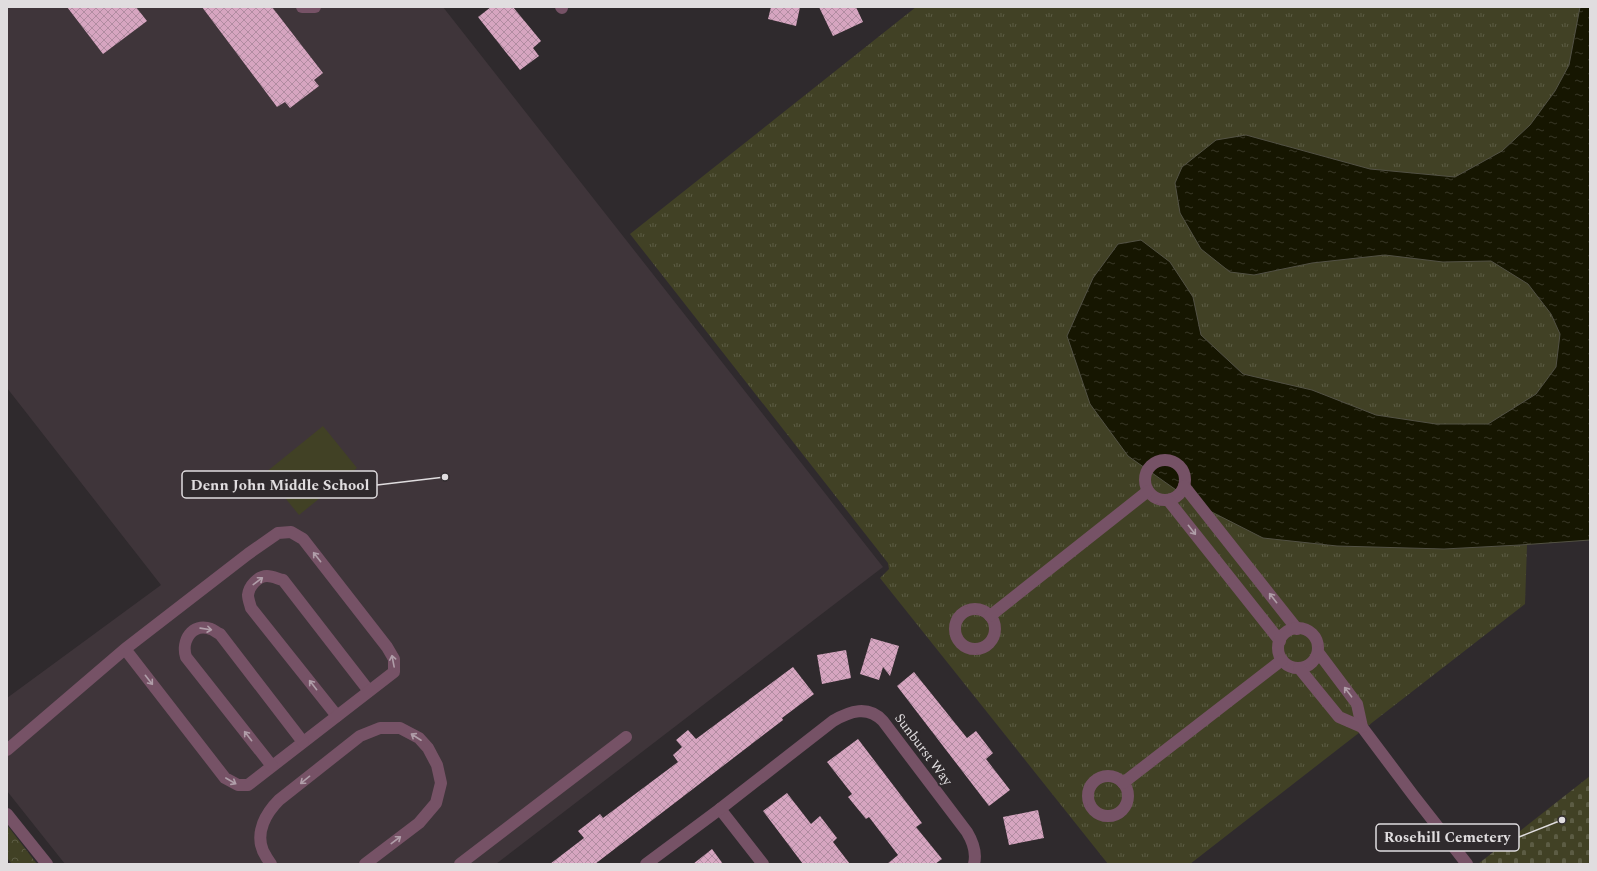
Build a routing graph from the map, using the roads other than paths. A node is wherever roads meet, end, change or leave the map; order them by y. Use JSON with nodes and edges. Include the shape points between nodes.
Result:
{"nodes":[{"id":1,"x":302,"y":7,"type":"edge"},
{"id":2,"x":315,"y":7,"type":"edge"},
{"id":3,"x":1184,"y":486,"type":"junction"},
{"id":4,"x":1148,"y":491,"type":"junction"},
{"id":5,"x":1168,"y":500,"type":"junction"},
{"id":6,"x":990,"y":616,"type":"dead end"},
{"id":7,"x":1297,"y":628,"type":"junction"},
{"id":8,"x":1280,"y":641,"type":"junction"},
{"id":9,"x":125,"y":649,"type":"junction"},
{"id":10,"x":1318,"y":652,"type":"junction"},
{"id":11,"x":1282,"y":660,"type":"junction"},
{"id":12,"x":1300,"y":668,"type":"junction"},
{"id":13,"x":370,"y":691,"type":"junction"},
{"id":14,"x":337,"y":716,"type":"junction"},
{"id":15,"x":1362,"y":727,"type":"junction"},
{"id":16,"x":626,"y":738,"type":"dead end"},
{"id":17,"x":304,"y":742,"type":"junction"},
{"id":18,"x":7,"y":750,"type":"edge"},
{"id":19,"x":272,"y":766,"type":"junction"},
{"id":20,"x":1123,"y":783,"type":"dead end"},
{"id":21,"x":720,"y":809,"type":"junction"},
{"id":22,"x":7,"y":814,"type":"edge"},
{"id":23,"x":262,"y":850,"type":"junction"},
{"id":24,"x":47,"y":864,"type":"edge"},
{"id":25,"x":265,"y":864,"type":"edge"},
{"id":26,"x":271,"y":864,"type":"edge"},
{"id":27,"x":365,"y":864,"type":"edge"},
{"id":28,"x":460,"y":864,"type":"edge"},
{"id":29,"x":646,"y":864,"type":"edge"},
{"id":30,"x":762,"y":864,"type":"edge"},
{"id":31,"x":974,"y":864,"type":"edge"},
{"id":32,"x":1467,"y":864,"type":"edge"}],
"edges":[{"from":1,"to":2,"type":"street"},
{"from":3,"to":4,"type":"street","via":[[1184,472],[1180,466],[1168,460],[1161,460],[1149,466],[1146,472],[1144,479]]},
{"from":3,"to":5,"type":"street","via":[[1177,496]]},
{"from":7,"to":3,"type":"street","one_way":true},
{"from":4,"to":5,"type":"street","via":[[1158,499]]},
{"from":4,"to":6,"type":"street"},
{"from":5,"to":8,"type":"street","one_way":true},
{"from":7,"to":8,"type":"street","via":[[1288,631]]},
{"from":7,"to":10,"type":"street","via":[[1312,634],[1318,645]]},
{"from":8,"to":11,"type":"street","via":[[1278,648]]},
{"from":13,"to":9,"type":"street","one_way":true,"via":[[394,672],[394,660],[387,647],[303,539],[291,532],[278,533],[254,549]]},
{"from":9,"to":18,"type":"street"},
{"from":9,"to":19,"type":"street","one_way":true,"via":[[225,778],[238,785],[248,785]]},
{"from":10,"to":12,"type":"street","via":[[1312,663]]},
{"from":15,"to":10,"type":"street","one_way":true,"via":[[1357,704]]},
{"from":11,"to":12,"type":"street","via":[[1287,665]]},
{"from":11,"to":20,"type":"street"},
{"from":12,"to":15,"type":"street","via":[[1339,717]]},
{"from":13,"to":14,"type":"street"},
{"from":14,"to":13,"type":"street","one_way":true,"via":[[251,608],[248,595],[254,582],[268,576],[283,580]]},
{"from":14,"to":17,"type":"street"},
{"from":15,"to":32,"type":"street"},
{"from":16,"to":28,"type":"street"},
{"from":17,"to":19,"type":"street"},
{"from":19,"to":17,"type":"street","one_way":true,"via":[[186,657],[185,642],[190,633],[203,628],[220,634]]},
{"from":21,"to":29,"type":"street","name":"Sunburst Way"},
{"from":21,"to":30,"type":"street"},
{"from":21,"to":31,"type":"street","name":"Sunburst Way","via":[[833,721],[844,714],[872,712],[883,721],[967,832],[973,841]]},
{"from":22,"to":24,"type":"street"},
{"from":23,"to":25,"type":"street"},
{"from":23,"to":26,"type":"street"},
{"from":27,"to":23,"type":"street","one_way":true,"via":[[419,823],[436,804],[441,783],[437,765],[419,738],[400,728],[380,728],[360,736],[279,800],[270,809],[260,830]]}]}
